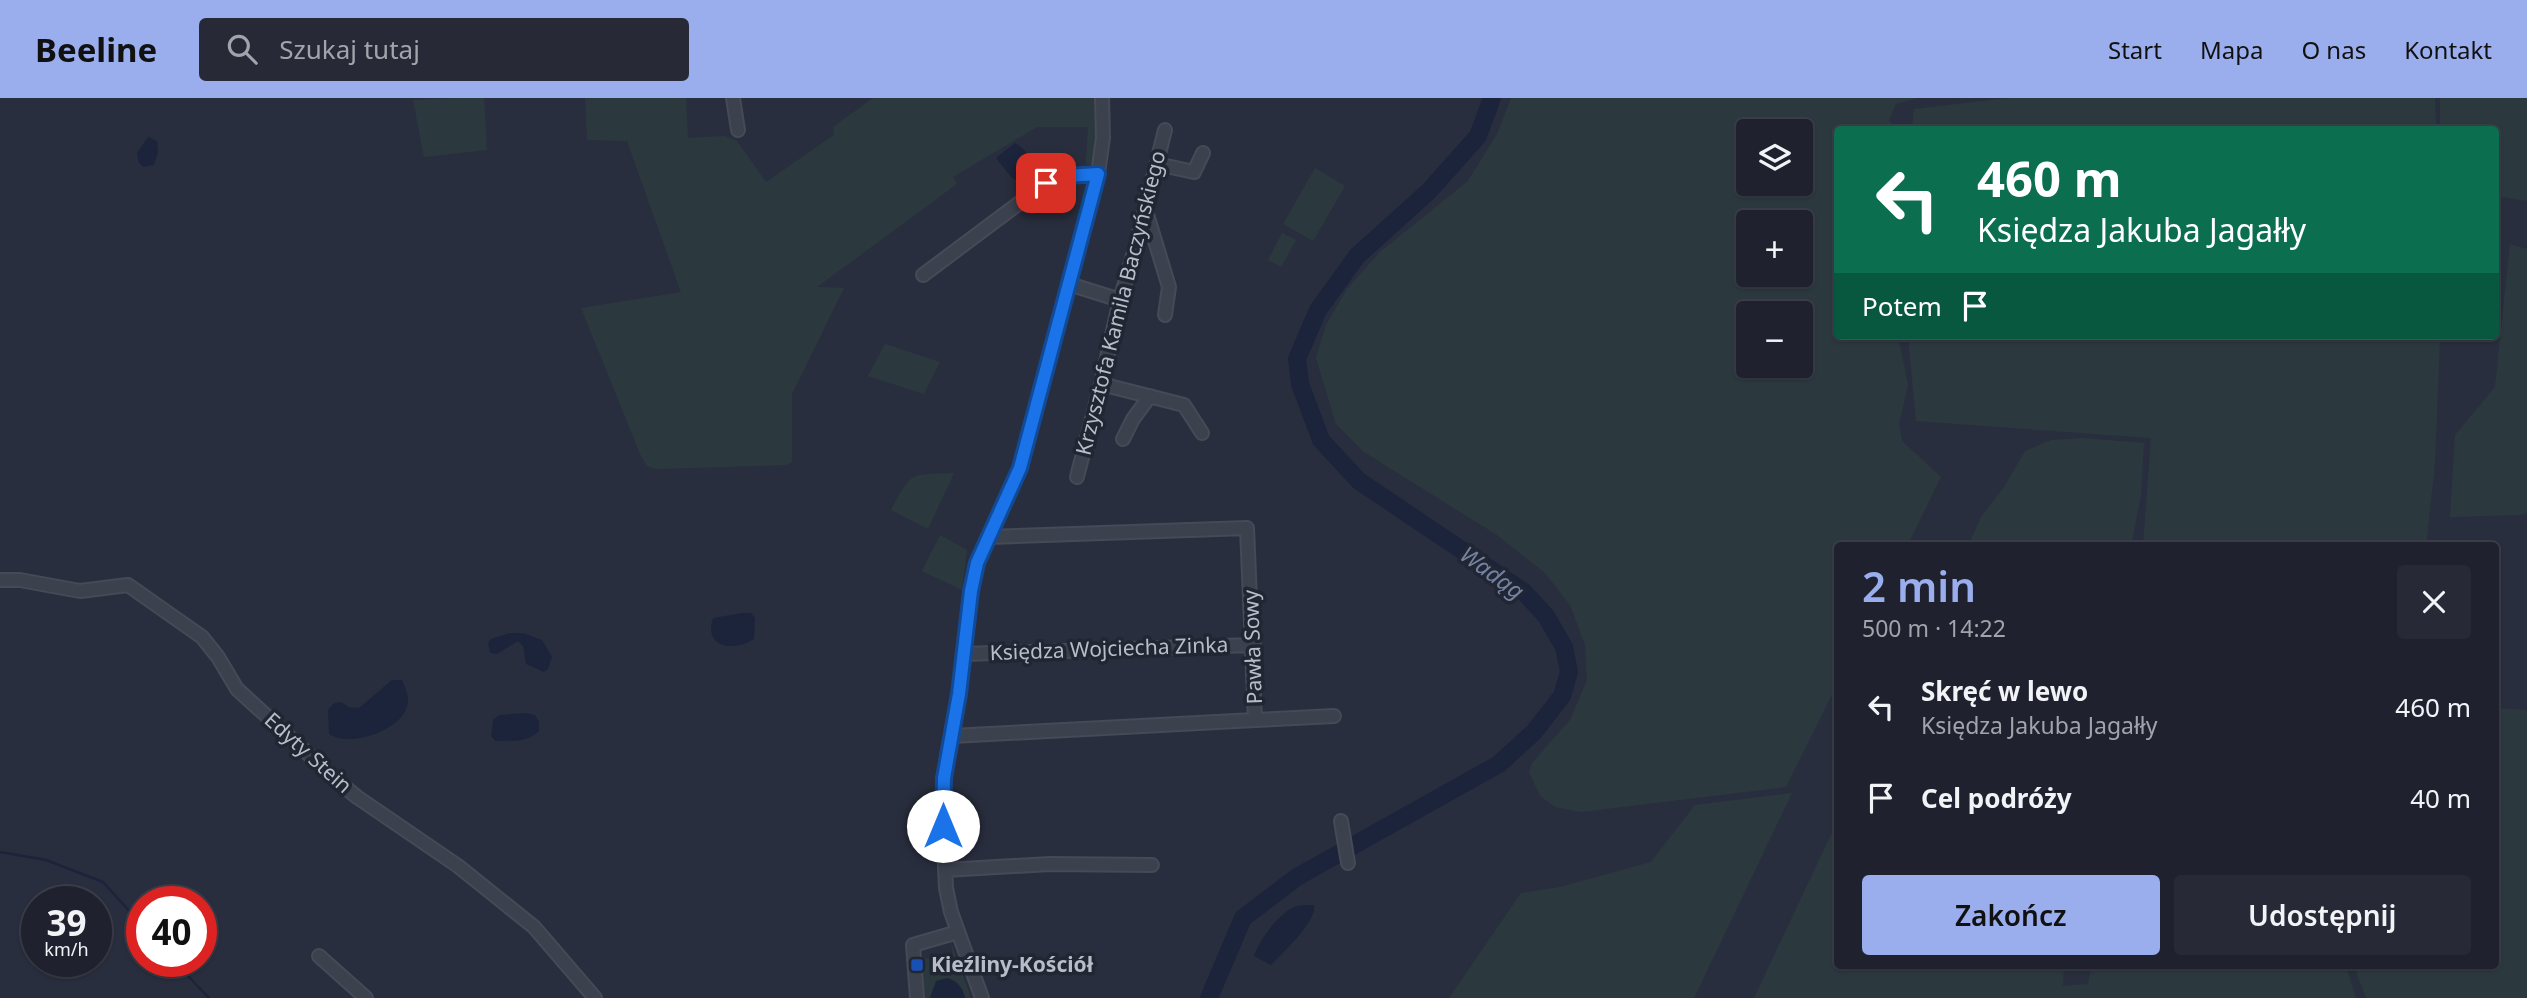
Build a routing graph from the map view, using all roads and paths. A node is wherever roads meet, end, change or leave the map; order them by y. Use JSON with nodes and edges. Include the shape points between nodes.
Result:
{"nodes":[{"id":1,"x":733,"y":98,"type":"edge"},
{"id":2,"x":1103,"y":98,"type":"edge"},
{"id":3,"x":737,"y":130,"type":"dead end"},
{"id":4,"x":1165,"y":130,"type":"dead end"},
{"id":5,"x":1203,"y":153,"type":"dead end"},
{"id":6,"x":1157,"y":164,"type":"junction"},
{"id":7,"x":1098,"y":174,"type":"junction"},
{"id":8,"x":1145,"y":211,"type":"junction"},
{"id":9,"x":1135,"y":249,"type":"junction"},
{"id":10,"x":1157,"y":249,"type":"junction"},
{"id":11,"x":923,"y":275,"type":"dead end"},
{"id":12,"x":1069,"y":284,"type":"junction"},
{"id":13,"x":1120,"y":300,"type":"junction"},
{"id":14,"x":1165,"y":315,"type":"dead end"},
{"id":15,"x":1101,"y":384,"type":"junction"},
{"id":16,"x":1150,"y":397,"type":"junction"},
{"id":17,"x":1202,"y":433,"type":"dead end"},
{"id":18,"x":1123,"y":439,"type":"dead end"},
{"id":19,"x":1077,"y":477,"type":"dead end"},
{"id":20,"x":989,"y":537,"type":"junction"},
{"id":21,"x":0,"y":580,"type":"edge"},
{"id":22,"x":1254,"y":645,"type":"junction"},
{"id":23,"x":964,"y":654,"type":"junction"},
{"id":24,"x":1334,"y":716,"type":"dead end"},
{"id":25,"x":1255,"y":720,"type":"junction"},
{"id":26,"x":952,"y":736,"type":"junction"},
{"id":27,"x":1341,"y":821,"type":"dead end"},
{"id":28,"x":1348,"y":863,"type":"dead end"},
{"id":29,"x":1152,"y":865,"type":"dead end"},
{"id":30,"x":945,"y":870,"type":"junction"},
{"id":31,"x":958,"y":932,"type":"junction"},
{"id":32,"x":319,"y":956,"type":"dead end"},
{"id":33,"x":366,"y":998,"type":"edge"},
{"id":34,"x":595,"y":998,"type":"edge"},
{"id":35,"x":917,"y":998,"type":"edge"},
{"id":36,"x":982,"y":998,"type":"edge"}],
"edges":[{"from":1,"to":3,"type":"street"},
{"from":2,"to":7,"type":"street"},
{"from":4,"to":6,"type":"street","name":"Krzysztofa Kamila Baczyńskiego"},
{"from":5,"to":6,"type":"street","via":[[1195,172]]},
{"from":6,"to":8,"type":"street","name":"Krzysztofa Kamila Baczyńskiego"},
{"from":7,"to":11,"type":"street","via":[[1046,183]]},
{"from":7,"to":12,"type":"street"},
{"from":8,"to":9,"type":"street","name":"Krzysztofa Kamila Baczyńskiego"},
{"from":8,"to":10,"type":"street"},
{"from":9,"to":10,"type":"street"},
{"from":9,"to":13,"type":"street","name":"Krzysztofa Kamila Baczyńskiego"},
{"from":10,"to":14,"type":"street","via":[[1169,287]]},
{"from":12,"to":13,"type":"street"},
{"from":12,"to":20,"type":"street","via":[[1020,468]]},
{"from":13,"to":15,"type":"street","name":"Krzysztofa Kamila Baczyńskiego"},
{"from":15,"to":16,"type":"street"},
{"from":15,"to":19,"type":"street","name":"Krzysztofa Kamila Baczyńskiego"},
{"from":16,"to":17,"type":"street","via":[[1184,405]]},
{"from":16,"to":18,"type":"street"},
{"from":20,"to":22,"type":"street","name":"Pawła Sowy","via":[[1247,528]]},
{"from":20,"to":23,"type":"street","via":[[971,591]]},
{"from":21,"to":34,"type":"street","name":"Edyty Stein","via":[[80,591],[128,585],[183,622],[202,637],[237,689],[358,797],[458,866],[534,927]]},
{"from":22,"to":23,"type":"street","name":"Księdza Wojciecha Zinka"},
{"from":22,"to":25,"type":"street","name":"Pawła Sowy"},
{"from":23,"to":26,"type":"street"},
{"from":24,"to":25,"type":"street"},
{"from":25,"to":26,"type":"street","name":"Pawła Sowy"},
{"from":26,"to":30,"type":"street","via":[[942,804]]},
{"from":27,"to":28,"type":"street"},
{"from":29,"to":30,"type":"street"},
{"from":30,"to":31,"type":"street"},
{"from":31,"to":35,"type":"street","via":[[913,945]]},
{"from":31,"to":36,"type":"street"},
{"from":32,"to":33,"type":"street"}]}
